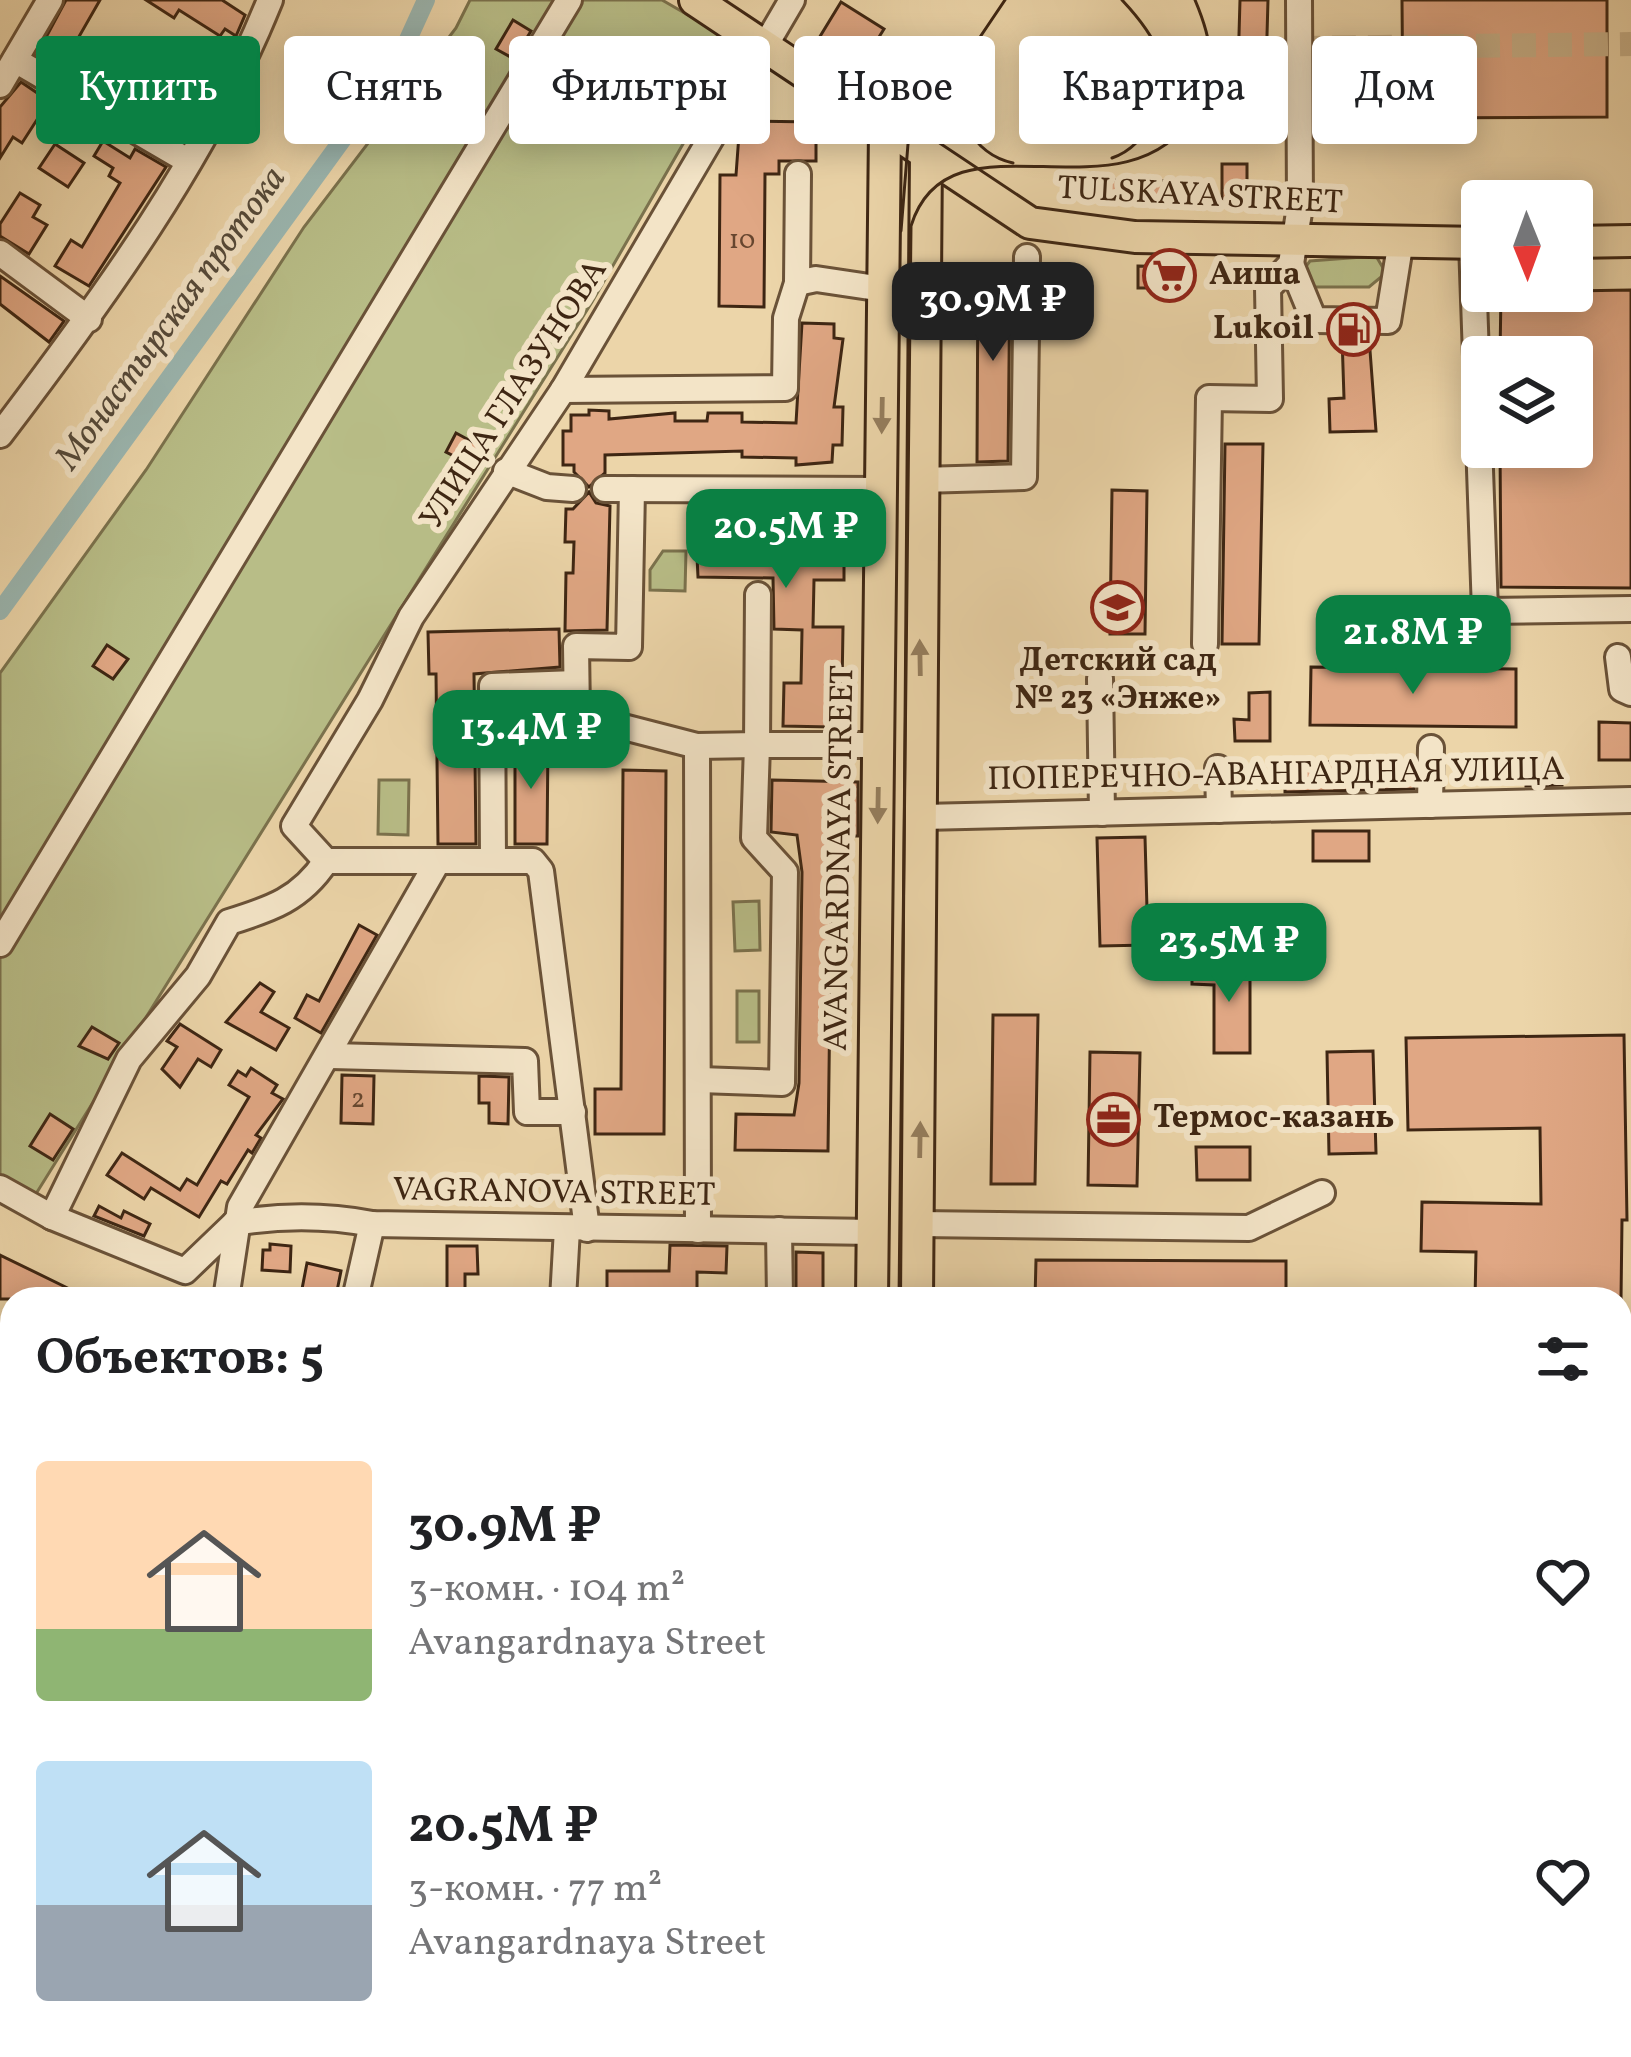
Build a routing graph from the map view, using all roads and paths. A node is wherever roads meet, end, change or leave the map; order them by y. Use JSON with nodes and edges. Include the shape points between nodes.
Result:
{"nodes":[{"id":1,"x":50,"y":0,"type":"edge"},
{"id":2,"x":569,"y":0,"type":"edge"},
{"id":3,"x":695,"y":0,"type":"edge"},
{"id":4,"x":792,"y":0,"type":"edge"},
{"id":5,"x":1299,"y":0,"type":"edge"},
{"id":6,"x":265,"y":2,"type":"edge"},
{"id":7,"x":750,"y":36,"type":"edge"},
{"id":8,"x":767,"y":36,"type":"edge"},
{"id":9,"x":15,"y":60,"type":"junction"},
{"id":10,"x":0,"y":85,"type":"edge"},
{"id":11,"x":705,"y":144,"type":"edge"},
{"id":12,"x":885,"y":144,"type":"edge"},
{"id":13,"x":909,"y":144,"type":"edge"},
{"id":14,"x":926,"y":154,"type":"junction"},
{"id":15,"x":188,"y":161,"type":"junction"},
{"id":16,"x":799,"y":174,"type":"dead end"},
{"id":17,"x":1401,"y":240,"type":"junction"},
{"id":18,"x":1631,"y":241,"type":"edge"},
{"id":19,"x":1461,"y":242,"type":"edge"},
{"id":20,"x":1593,"y":242,"type":"edge"},
{"id":21,"x":1292,"y":252,"type":"junction"},
{"id":22,"x":0,"y":253,"type":"edge"},
{"id":23,"x":1027,"y":257,"type":"dead end"},
{"id":24,"x":797,"y":283,"type":"junction"},
{"id":25,"x":884,"y":289,"type":"junction"},
{"id":26,"x":1479,"y":312,"type":"edge"},
{"id":27,"x":88,"y":319,"type":"junction"},
{"id":28,"x":563,"y":391,"type":"junction"},
{"id":29,"x":0,"y":435,"type":"edge"},
{"id":30,"x":506,"y":471,"type":"junction"},
{"id":31,"x":921,"y":480,"type":"junction"},
{"id":32,"x":632,"y":488,"type":"junction"},
{"id":33,"x":573,"y":489,"type":"dead end"},
{"id":34,"x":604,"y":489,"type":"dead end"},
{"id":35,"x":881,"y":490,"type":"junction"},
{"id":36,"x":758,"y":596,"type":"dead end"},
{"id":37,"x":1631,"y":609,"type":"edge"},
{"id":38,"x":1205,"y":644,"type":"dead end"},
{"id":39,"x":1618,"y":657,"type":"dead end"},
{"id":40,"x":1100,"y":679,"type":"dead end"},
{"id":41,"x":576,"y":683,"type":"junction"},
{"id":42,"x":1631,"y":693,"type":"edge"},
{"id":43,"x":757,"y":745,"type":"junction"},
{"id":44,"x":878,"y":745,"type":"junction"},
{"id":45,"x":697,"y":746,"type":"junction"},
{"id":46,"x":1431,"y":748,"type":"dead end"},
{"id":47,"x":1218,"y":768,"type":"dead end"},
{"id":48,"x":1631,"y":800,"type":"edge"},
{"id":49,"x":1430,"y":805,"type":"junction"},
{"id":50,"x":1219,"y":810,"type":"junction"},
{"id":51,"x":923,"y":817,"type":"junction"},
{"id":52,"x":1087,"y":818,"type":"junction"},
{"id":53,"x":438,"y":861,"type":"junction"},
{"id":54,"x":493,"y":861,"type":"junction"},
{"id":55,"x":326,"y":862,"type":"junction"},
{"id":56,"x":0,"y":944,"type":"edge"},
{"id":57,"x":331,"y":1056,"type":"junction"},
{"id":58,"x":700,"y":1080,"type":"junction"},
{"id":59,"x":573,"y":1112,"type":"junction"},
{"id":60,"x":0,"y":1188,"type":"edge"},
{"id":61,"x":1322,"y":1193,"type":"dead end"},
{"id":62,"x":52,"y":1217,"type":"junction"},
{"id":63,"x":235,"y":1223,"type":"junction"},
{"id":64,"x":372,"y":1224,"type":"junction"},
{"id":65,"x":919,"y":1224,"type":"junction"},
{"id":66,"x":577,"y":1229,"type":"junction"},
{"id":67,"x":698,"y":1230,"type":"junction"},
{"id":68,"x":779,"y":1230,"type":"junction"},
{"id":69,"x":874,"y":1232,"type":"junction"},
{"id":70,"x":227,"y":1287,"type":"edge"},
{"id":71,"x":358,"y":1287,"type":"edge"},
{"id":72,"x":565,"y":1287,"type":"edge"},
{"id":73,"x":779,"y":1287,"type":"edge"},
{"id":74,"x":872,"y":1287,"type":"edge"},
{"id":75,"x":917,"y":1287,"type":"edge"}],
"edges":[{"from":1,"to":9,"type":"street"},
{"from":2,"to":56,"type":"street"},
{"from":3,"to":7,"type":"main road","name":"TULSKAYA STREET"},
{"from":4,"to":8,"type":"street","name":"УЛИЦА ГЛАЗУНОВА"},
{"from":5,"to":21,"type":"street","via":[[1301,186]]},
{"from":6,"to":15,"type":"street"},
{"from":9,"to":10,"type":"street"},
{"from":9,"to":15,"type":"street"},
{"from":11,"to":28,"type":"street","name":"УЛИЦА ГЛАЗУНОВА"},
{"from":12,"to":25,"type":"main road","name":"AVANGARDNAYA STREET"},
{"from":13,"to":14,"type":"main road","name":"TULSKAYA STREET"},
{"from":14,"to":21,"type":"main road","name":"TULSKAYA STREET","via":[[1030,224]]},
{"from":14,"to":31,"type":"main road"},
{"from":15,"to":27,"type":"street"},
{"from":16,"to":24,"type":"street"},
{"from":17,"to":19,"type":"main road","name":"TULSKAYA STREET"},
{"from":17,"to":21,"type":"main road","name":"TULSKAYA STREET"},
{"from":17,"to":21,"type":"street","via":[[1388,321],[1314,320]]},
{"from":18,"to":20,"type":"main road"},
{"from":21,"to":38,"type":"street","via":[[1268,288],[1270,399],[1209,398]]},
{"from":22,"to":27,"type":"street"},
{"from":23,"to":31,"type":"street","via":[[1024,477]]},
{"from":24,"to":25,"type":"street"},
{"from":24,"to":28,"type":"street","via":[[786,318],[785,388]]},
{"from":25,"to":35,"type":"main road","name":"AVANGARDNAYA STREET","one_way":true},
{"from":26,"to":37,"type":"street","via":[[1485,610]]},
{"from":27,"to":29,"type":"street"},
{"from":28,"to":30,"type":"street","name":"УЛИЦА ГЛАЗУНОВА"},
{"from":30,"to":33,"type":"street"},
{"from":30,"to":55,"type":"street","name":"УЛИЦА ГЛАЗУНОВА","via":[[411,617],[294,826]]},
{"from":51,"to":31,"type":"main road","one_way":true},
{"from":32,"to":34,"type":"street"},
{"from":32,"to":35,"type":"street"},
{"from":32,"to":41,"type":"street","via":[[629,646],[576,646]]},
{"from":35,"to":44,"type":"main road","name":"AVANGARDNAYA STREET"},
{"from":36,"to":43,"type":"street"},
{"from":39,"to":42,"type":"street","via":[[1622,689]]},
{"from":40,"to":52,"type":"street"},
{"from":41,"to":45,"type":"street","via":[[577,716]]},
{"from":41,"to":54,"type":"street","via":[[492,686]]},
{"from":43,"to":44,"type":"street"},
{"from":43,"to":45,"type":"street"},
{"from":43,"to":58,"type":"street","via":[[754,838],[784,872],[782,1083]]},
{"from":44,"to":69,"type":"main road","name":"AVANGARDNAYA STREET","one_way":true},
{"from":45,"to":58,"type":"street"},
{"from":46,"to":49,"type":"street"},
{"from":47,"to":50,"type":"street"},
{"from":48,"to":49,"type":"street","name":"ПОПЕРЕЧНО-АВАНГАРДНАЯ УЛИЦА"},
{"from":49,"to":50,"type":"street","name":"ПОПЕРЕЧНО-АВАНГАРДНАЯ УЛИЦА"},
{"from":50,"to":52,"type":"street","name":"ПОПЕРЕЧНО-АВАНГАРДНАЯ УЛИЦА","via":[[1162,820]]},
{"from":51,"to":52,"type":"street","name":"ПОПЕРЕЧНО-АВАНГАРДНАЯ УЛИЦА"},
{"from":65,"to":51,"type":"main road","one_way":true},
{"from":53,"to":54,"type":"street"},
{"from":53,"to":55,"type":"street"},
{"from":53,"to":57,"type":"street"},
{"from":54,"to":59,"type":"street","via":[[533,861],[541,871]]},
{"from":55,"to":62,"type":"street","via":[[282,905],[229,922],[198,976],[128,1059]]},
{"from":57,"to":59,"type":"street","via":[[525,1061],[527,1112]]},
{"from":57,"to":63,"type":"street"},
{"from":58,"to":67,"type":"street"},
{"from":59,"to":66,"type":"street"},
{"from":60,"to":62,"type":"street"},
{"from":61,"to":65,"type":"street","via":[[1249,1228]]},
{"from":62,"to":63,"type":"street","via":[[185,1271]]},
{"from":63,"to":64,"type":"street","name":"VAGRANOVA STREET","via":[[334,1216]]},
{"from":63,"to":70,"type":"street"},
{"from":64,"to":66,"type":"street","name":"VAGRANOVA STREET"},
{"from":64,"to":71,"type":"street"},
{"from":65,"to":75,"type":"main road"},
{"from":66,"to":67,"type":"street","name":"VAGRANOVA STREET"},
{"from":66,"to":72,"type":"street"},
{"from":67,"to":68,"type":"street","name":"VAGRANOVA STREET"},
{"from":68,"to":69,"type":"street","name":"VAGRANOVA STREET"},
{"from":68,"to":73,"type":"street"},
{"from":69,"to":74,"type":"main road","name":"AVANGARDNAYA STREET"}]}
